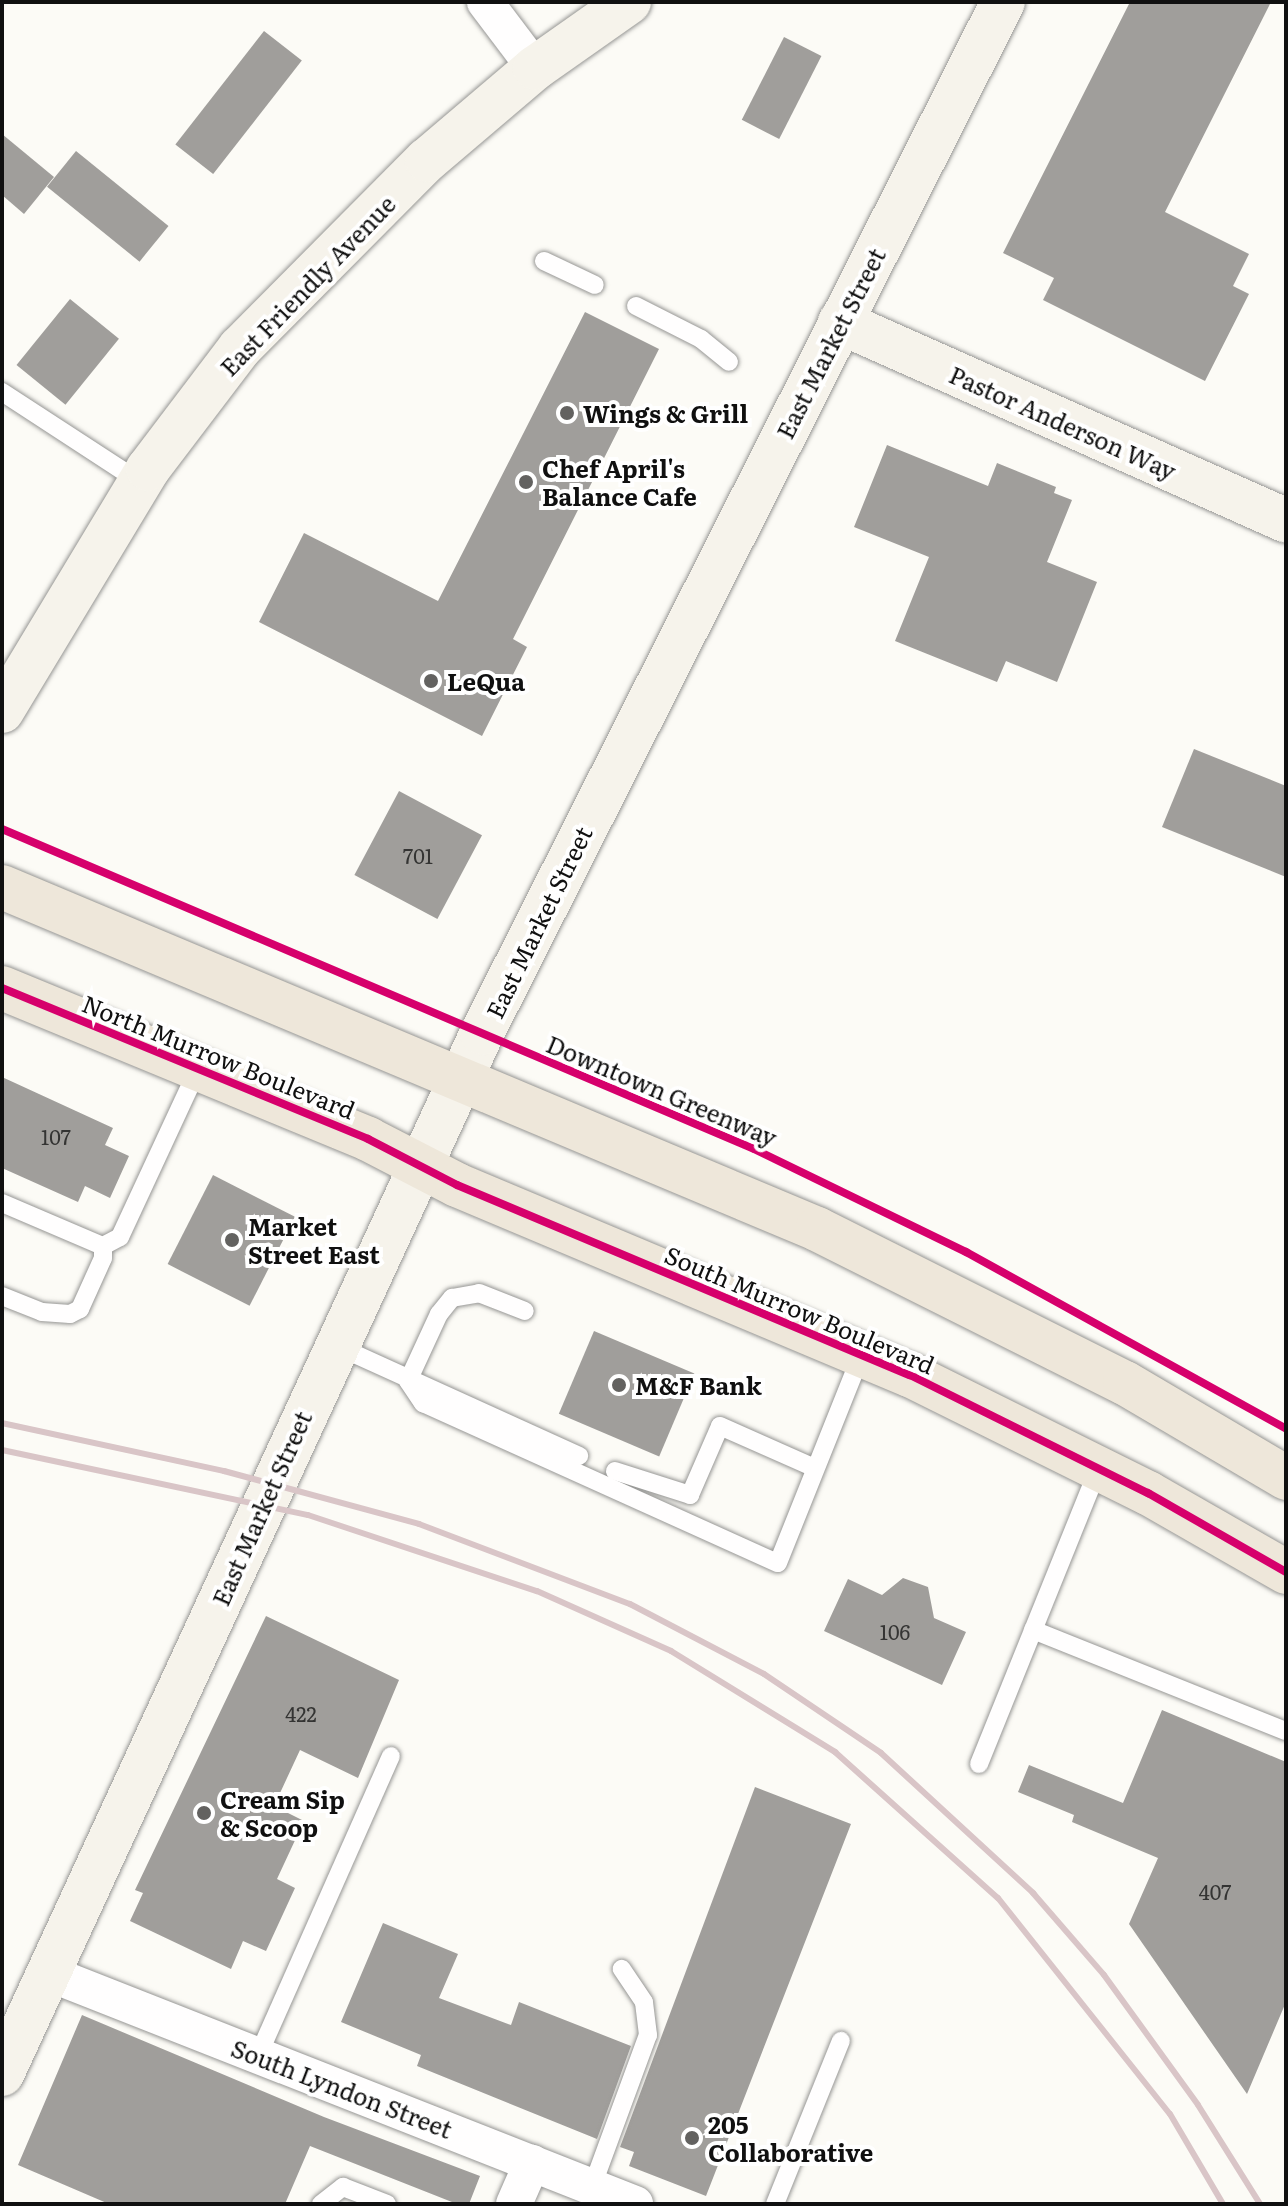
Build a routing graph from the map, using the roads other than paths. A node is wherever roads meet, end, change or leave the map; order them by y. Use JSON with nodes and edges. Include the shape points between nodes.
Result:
{"nodes":[{"id":1,"x":485,"y":2,"type":"edge"},
{"id":2,"x":629,"y":2,"type":"edge"},
{"id":3,"x":1003,"y":2,"type":"edge"},
{"id":4,"x":535,"y":68,"type":"junction"},
{"id":5,"x":544,"y":261,"type":"dead end"},
{"id":6,"x":595,"y":285,"type":"dead end"},
{"id":7,"x":636,"y":306,"type":"dead end"},
{"id":8,"x":840,"y":322,"type":"junction"},
{"id":9,"x":729,"y":362,"type":"dead end"},
{"id":10,"x":2,"y":392,"type":"edge"},
{"id":11,"x":140,"y":482,"type":"junction"},
{"id":12,"x":1286,"y":521,"type":"edge"},
{"id":13,"x":2,"y":711,"type":"edge"},
{"id":14,"x":2,"y":887,"type":"edge"},
{"id":15,"x":2,"y":988,"type":"edge"},
{"id":16,"x":198,"y":1069,"type":"junction"},
{"id":17,"x":461,"y":1079,"type":"junction"},
{"id":18,"x":419,"y":1165,"type":"junction"},
{"id":19,"x":2,"y":1203,"type":"edge"},
{"id":20,"x":103,"y":1246,"type":"junction"},
{"id":21,"x":2,"y":1296,"type":"edge"},
{"id":22,"x":525,"y":1311,"type":"dead end"},
{"id":23,"x":336,"y":1345,"type":"junction"},
{"id":24,"x":861,"y":1355,"type":"junction"},
{"id":25,"x":408,"y":1381,"type":"junction"},
{"id":26,"x":579,"y":1456,"type":"dead end"},
{"id":27,"x":815,"y":1468,"type":"junction"},
{"id":28,"x":1098,"y":1469,"type":"junction"},
{"id":29,"x":615,"y":1471,"type":"dead end"},
{"id":30,"x":1286,"y":1478,"type":"edge"},
{"id":31,"x":1286,"y":1572,"type":"edge"},
{"id":32,"x":1033,"y":1630,"type":"junction"},
{"id":33,"x":1286,"y":1731,"type":"edge"},
{"id":34,"x":391,"y":1756,"type":"dead end"},
{"id":35,"x":979,"y":1764,"type":"dead end"},
{"id":36,"x":622,"y":1969,"type":"dead end"},
{"id":37,"x":48,"y":1973,"type":"junction"},
{"id":38,"x":841,"y":2041,"type":"dead end"},
{"id":39,"x":258,"y":2056,"type":"junction"},
{"id":40,"x":2,"y":2074,"type":"edge"},
{"id":41,"x":532,"y":2163,"type":"junction"},
{"id":42,"x":592,"y":2187,"type":"junction"},
{"id":43,"x":321,"y":2204,"type":"edge"},
{"id":44,"x":387,"y":2204,"type":"edge"},
{"id":45,"x":514,"y":2204,"type":"edge"},
{"id":46,"x":635,"y":2204,"type":"edge"},
{"id":47,"x":775,"y":2204,"type":"edge"}],
"edges":[{"from":1,"to":4,"type":"street"},
{"from":2,"to":4,"type":"main road","name":"East Friendly Avenue"},
{"from":3,"to":8,"type":"main road","name":"East Market Street"},
{"from":4,"to":11,"type":"main road","name":"East Friendly Avenue","via":[[427,160],[240,348]]},
{"from":5,"to":6,"type":"lane"},
{"from":7,"to":9,"type":"lane","via":[[701,339]]},
{"from":8,"to":12,"type":"main road","name":"Pastor Anderson Way"},
{"from":8,"to":17,"type":"main road","name":"East Market Street"},
{"from":10,"to":11,"type":"lane"},
{"from":11,"to":13,"type":"main road","name":"East Friendly Avenue"},
{"from":14,"to":17,"type":"main road"},
{"from":15,"to":16,"type":"main road","name":"North Murrow Boulevard"},
{"from":16,"to":18,"type":"main road","name":"North Murrow Boulevard"},
{"from":16,"to":20,"type":"lane","via":[[120,1237]]},
{"from":17,"to":18,"type":"main road","name":"East Market Street"},
{"from":17,"to":30,"type":"main road","via":[[817,1229],[1125,1383]]},
{"from":18,"to":23,"type":"main road","name":"East Market Street"},
{"from":18,"to":24,"type":"main road","name":"South Murrow Boulevard"},
{"from":19,"to":20,"type":"lane"},
{"from":20,"to":21,"type":"lane","via":[[101,1269],[80,1309],[57,1315]]},
{"from":22,"to":25,"type":"lane","via":[[479,1293],[452,1298]]},
{"from":23,"to":25,"type":"lane"},
{"from":23,"to":37,"type":"main road","name":"East Market Street"},
{"from":24,"to":27,"type":"lane"},
{"from":24,"to":28,"type":"main road","name":"South Murrow Boulevard"},
{"from":25,"to":26,"type":"lane"},
{"from":25,"to":27,"type":"lane","via":[[423,1403],[778,1563]]},
{"from":27,"to":29,"type":"lane","via":[[720,1426],[690,1495]]},
{"from":28,"to":31,"type":"main road","name":"South Murrow Boulevard"},
{"from":28,"to":32,"type":"lane"},
{"from":32,"to":33,"type":"lane"},
{"from":32,"to":35,"type":"lane"},
{"from":34,"to":39,"type":"lane"},
{"from":36,"to":42,"type":"lane","via":[[644,2002],[648,2035]]},
{"from":37,"to":39,"type":"street","name":"South Lyndon Street"},
{"from":37,"to":40,"type":"main road","name":"East Market Street"},
{"from":38,"to":47,"type":"lane"},
{"from":39,"to":41,"type":"street","name":"South Lyndon Street"},
{"from":41,"to":42,"type":"street","name":"South Lyndon Street"},
{"from":41,"to":45,"type":"street"},
{"from":42,"to":46,"type":"street","name":"South Lyndon Street"},
{"from":43,"to":44,"type":"lane","via":[[343,2187]]}]}
